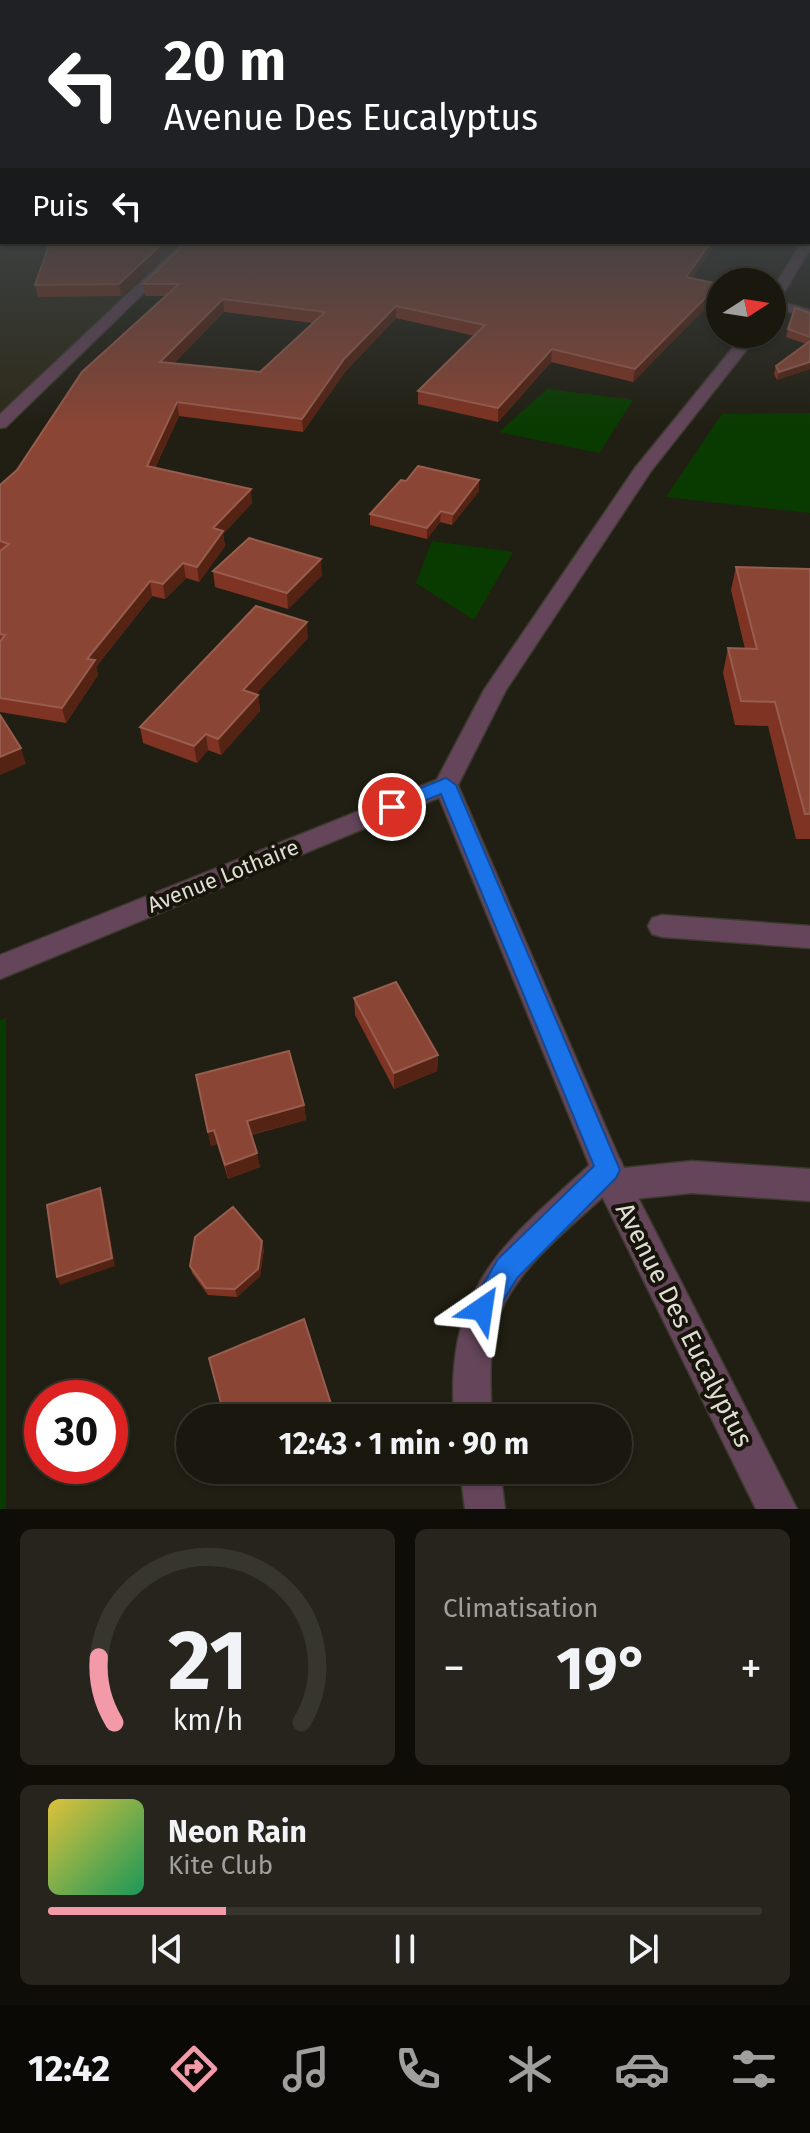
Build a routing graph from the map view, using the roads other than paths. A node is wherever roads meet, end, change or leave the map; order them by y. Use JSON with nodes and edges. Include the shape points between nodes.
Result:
{"nodes":[{"id":1,"x":143,"y":286,"type":"edge"},
{"id":2,"x":786,"y":306,"type":"edge"},
{"id":3,"x":810,"y":314,"type":"edge"},
{"id":4,"x":741,"y":348,"type":"edge"},
{"id":5,"x":0,"y":423,"type":"edge"},
{"id":6,"x":446,"y":785,"type":"junction"},
{"id":7,"x":662,"y":926,"type":"dead end"},
{"id":8,"x":810,"y":937,"type":"edge"},
{"id":9,"x":0,"y":967,"type":"edge"},
{"id":10,"x":611,"y":1178,"type":"junction"},
{"id":11,"x":810,"y":1185,"type":"edge"},
{"id":12,"x":472,"y":1404,"type":"edge"},
{"id":13,"x":482,"y":1484,"type":"edge"},
{"id":14,"x":485,"y":1509,"type":"edge"},
{"id":15,"x":777,"y":1509,"type":"edge"}],
"edges":[{"from":1,"to":5,"type":"street"},
{"from":2,"to":3,"type":"street"},
{"from":4,"to":6,"type":"street","via":[[644,468],[495,690]]},
{"from":6,"to":9,"type":"street","name":"Avenue Lothaire"},
{"from":6,"to":10,"type":"street","name":"Avenue Des Eucalyptus"},
{"from":7,"to":8,"type":"street"},
{"from":10,"to":11,"type":"street"},
{"from":10,"to":12,"type":"street","via":[[508,1268],[482,1309]]},
{"from":10,"to":15,"type":"street","name":"Avenue Des Eucalyptus"},
{"from":13,"to":14,"type":"street"}]}
